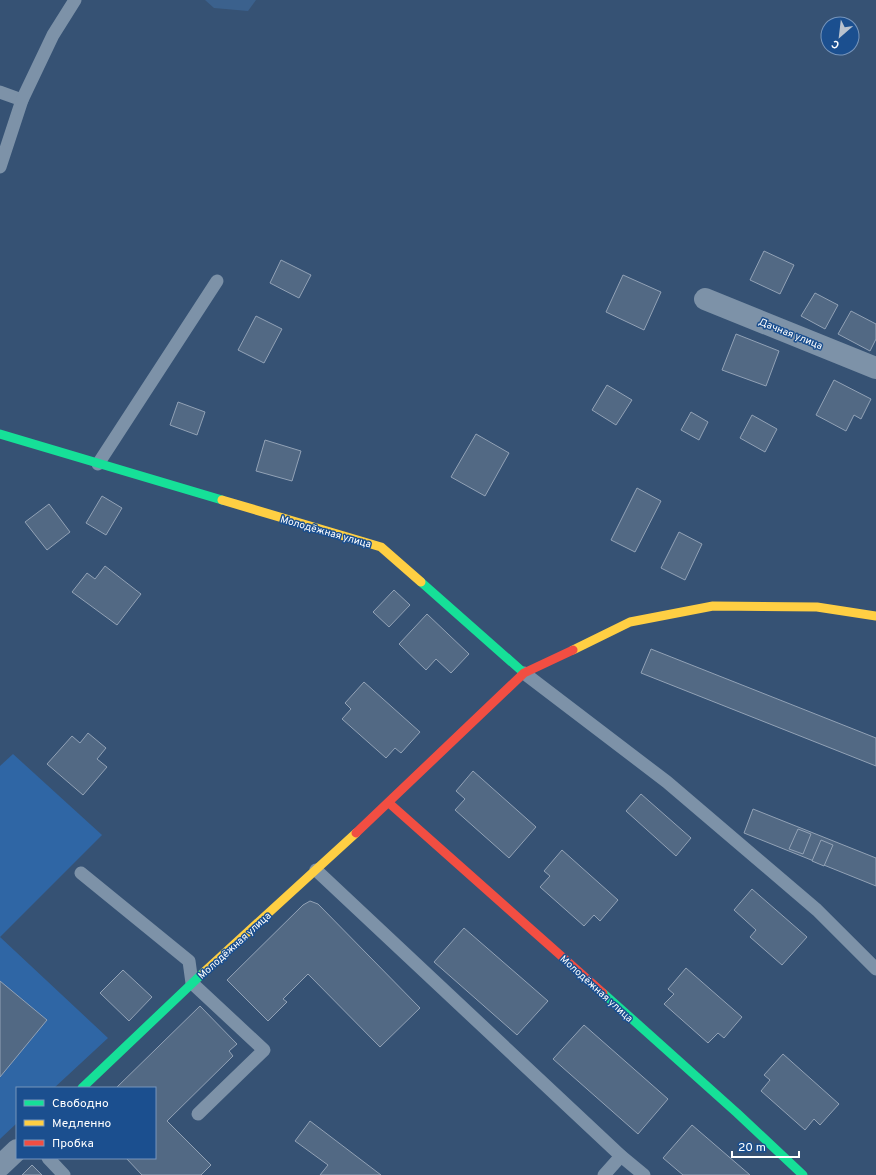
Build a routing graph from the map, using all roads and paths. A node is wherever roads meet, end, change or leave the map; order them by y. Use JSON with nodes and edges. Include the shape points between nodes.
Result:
{"nodes":[{"id":1,"x":75,"y":0,"type":"edge"},
{"id":2,"x":0,"y":92,"type":"edge"},
{"id":3,"x":22,"y":100,"type":"junction"},
{"id":4,"x":0,"y":167,"type":"edge"},
{"id":5,"x":217,"y":281,"type":"dead end"},
{"id":6,"x":705,"y":299,"type":"dead end"},
{"id":7,"x":876,"y":368,"type":"edge"},
{"id":8,"x":0,"y":434,"type":"edge"},
{"id":9,"x":98,"y":464,"type":"junction"},
{"id":10,"x":876,"y":616,"type":"edge"},
{"id":11,"x":524,"y":673,"type":"junction"},
{"id":12,"x":389,"y":803,"type":"junction"},
{"id":13,"x":316,"y":870,"type":"junction"},
{"id":14,"x":81,"y":873,"type":"dead end"},
{"id":15,"x":876,"y":969,"type":"edge"},
{"id":16,"x":192,"y":983,"type":"junction"},
{"id":17,"x":83,"y":1087,"type":"edge"},
{"id":18,"x":198,"y":1114,"type":"dead end"},
{"id":19,"x":16,"y":1151,"type":"edge"},
{"id":20,"x":621,"y":1156,"type":"junction"},
{"id":21,"x":49,"y":1159,"type":"edge"},
{"id":22,"x":0,"y":1166,"type":"edge"},
{"id":23,"x":64,"y":1175,"type":"edge"},
{"id":24,"x":604,"y":1175,"type":"edge"},
{"id":25,"x":644,"y":1175,"type":"edge"},
{"id":26,"x":803,"y":1175,"type":"edge"}],
"edges":[{"from":1,"to":3,"type":"lane","via":[[53,35]]},
{"from":2,"to":3,"type":"lane"},
{"from":3,"to":4,"type":"lane"},
{"from":5,"to":9,"type":"lane"},
{"from":6,"to":7,"type":"street","name":"Дачная улица"},
{"from":8,"to":9,"type":"street","name":"Молодёжная улица"},
{"from":9,"to":11,"type":"street","name":"Молодёжная улица","via":[[381,547]]},
{"from":10,"to":11,"type":"street","via":[[817,607],[714,606],[630,622]]},
{"from":11,"to":12,"type":"street","name":"Молодёжная улица"},
{"from":11,"to":15,"type":"lane","via":[[667,782],[817,910]]},
{"from":12,"to":13,"type":"street","name":"Молодёжная улица"},
{"from":12,"to":26,"type":"street","name":"Молодёжная улица","via":[[737,1113]]},
{"from":13,"to":16,"type":"street","name":"Молодёжная улица"},
{"from":13,"to":20,"type":"lane"},
{"from":14,"to":16,"type":"lane","via":[[189,961]]},
{"from":16,"to":17,"type":"street","name":"Молодёжная улица"},
{"from":16,"to":18,"type":"lane","via":[[264,1050]]},
{"from":19,"to":22,"type":"street"},
{"from":20,"to":24,"type":"lane"},
{"from":20,"to":25,"type":"lane"},
{"from":21,"to":23,"type":"lane"}]}
